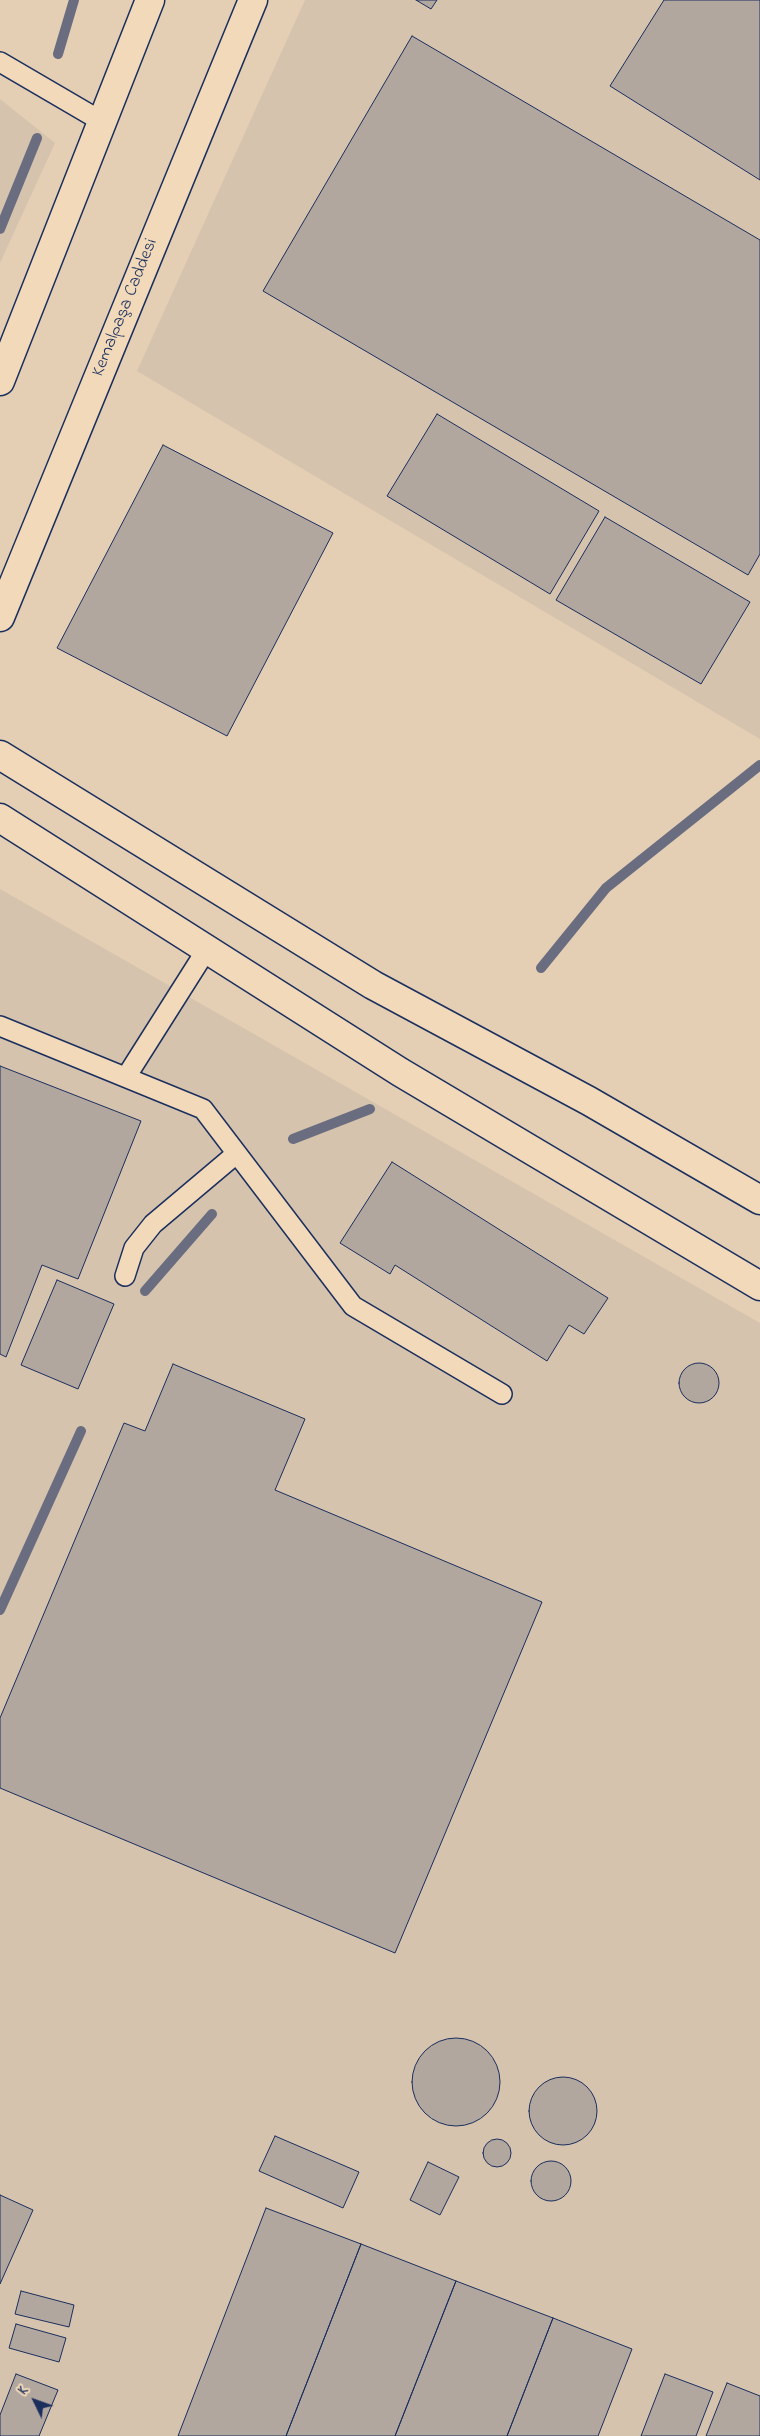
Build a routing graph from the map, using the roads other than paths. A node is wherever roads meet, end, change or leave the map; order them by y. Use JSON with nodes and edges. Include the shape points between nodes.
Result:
{"nodes":[{"id":1,"x":150,"y":0,"type":"edge"},
{"id":2,"x":253,"y":0,"type":"edge"},
{"id":3,"x":0,"y":62,"type":"edge"},
{"id":4,"x":101,"y":121,"type":"junction"},
{"id":5,"x":0,"y":381,"type":"edge"},
{"id":6,"x":0,"y":617,"type":"edge"},
{"id":7,"x":0,"y":755,"type":"edge"},
{"id":8,"x":0,"y":818,"type":"edge"},
{"id":9,"x":207,"y":949,"type":"junction"},
{"id":10,"x":0,"y":1026,"type":"edge"},
{"id":11,"x":126,"y":1077,"type":"junction"},
{"id":12,"x":236,"y":1154,"type":"junction"},
{"id":13,"x":760,"y":1200,"type":"edge"},
{"id":14,"x":125,"y":1276,"type":"dead end"},
{"id":15,"x":760,"y":1286,"type":"edge"},
{"id":16,"x":502,"y":1394,"type":"dead end"}],
"edges":[{"from":1,"to":4,"type":"street"},
{"from":2,"to":6,"type":"street","name":"Kemalpaşa Caddesi"},
{"from":3,"to":4,"type":"lane"},
{"from":4,"to":5,"type":"street"},
{"from":7,"to":13,"type":"street","via":[[373,985],[589,1101]]},
{"from":8,"to":9,"type":"street"},
{"from":9,"to":11,"type":"lane"},
{"from":9,"to":15,"type":"street","via":[[400,1072]]},
{"from":10,"to":11,"type":"lane"},
{"from":11,"to":12,"type":"lane","via":[[203,1109]]},
{"from":12,"to":14,"type":"lane","via":[[153,1224],[134,1248]]},
{"from":12,"to":16,"type":"lane","via":[[352,1306]]}]}
